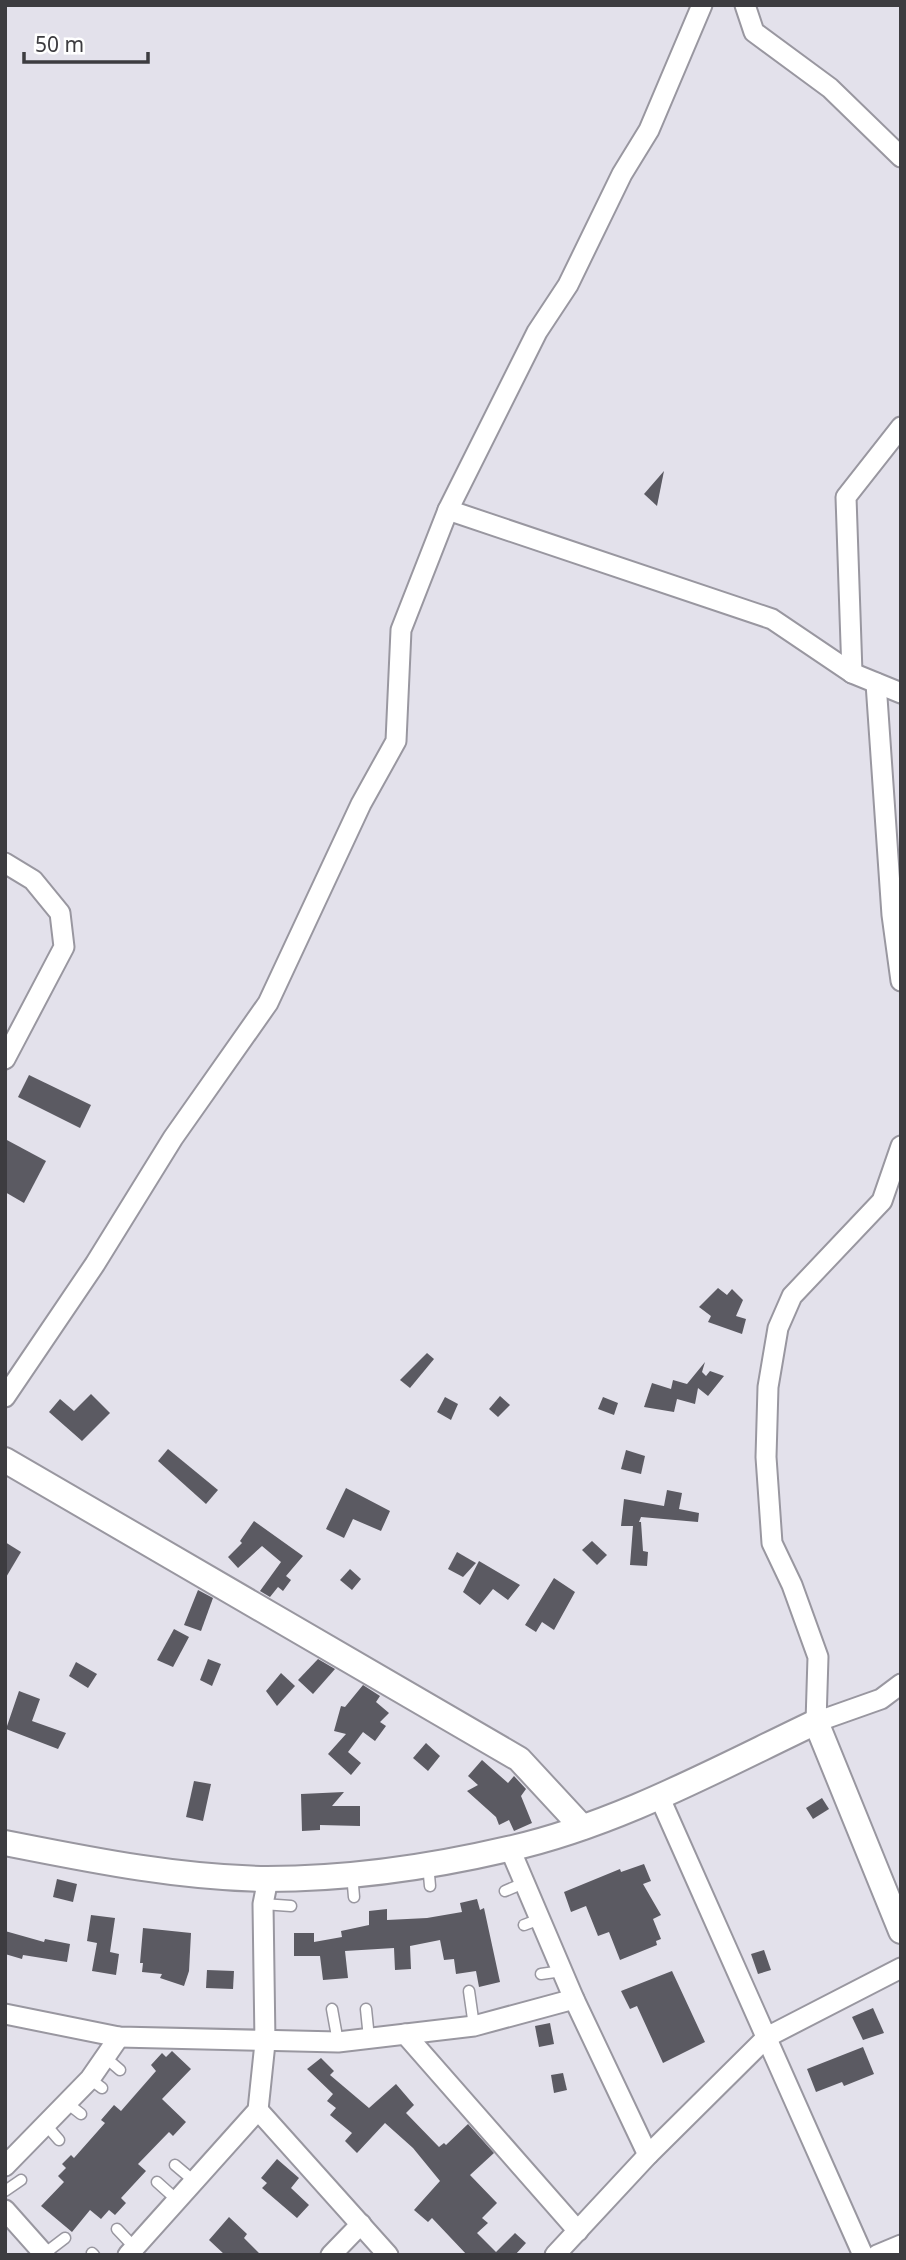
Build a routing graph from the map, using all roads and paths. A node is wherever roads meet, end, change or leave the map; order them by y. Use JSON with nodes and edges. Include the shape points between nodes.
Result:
{"nodes":[{"id":1,"x":702,"y":5,"type":"edge"},
{"id":2,"x":745,"y":5,"type":"edge"},
{"id":3,"x":901,"y":157,"type":"edge"},
{"id":4,"x":901,"y":427,"type":"edge"},
{"id":5,"x":448,"y":510,"type":"junction"},
{"id":6,"x":852,"y":673,"type":"junction"},
{"id":7,"x":876,"y":683,"type":"junction"},
{"id":8,"x":901,"y":693,"type":"edge"},
{"id":9,"x":5,"y":863,"type":"edge"},
{"id":10,"x":901,"y":981,"type":"edge"},
{"id":11,"x":5,"y":1059,"type":"edge"},
{"id":12,"x":901,"y":1146,"type":"edge"},
{"id":13,"x":5,"y":1397,"type":"edge"},
{"id":14,"x":5,"y":1460,"type":"edge"},
{"id":15,"x":901,"y":1684,"type":"edge"},
{"id":16,"x":816,"y":1722,"type":"junction"},
{"id":17,"x":659,"y":1796,"type":"junction"},
{"id":18,"x":582,"y":1827,"type":"junction"},
{"id":19,"x":5,"y":1843,"type":"edge"},
{"id":20,"x":510,"y":1849,"type":"junction"},
{"id":21,"x":268,"y":1879,"type":"junction"},
{"id":22,"x":524,"y":1883,"type":"junction"},
{"id":23,"x":505,"y":1891,"type":"dead end"},
{"id":24,"x":263,"y":1904,"type":"junction"},
{"id":25,"x":291,"y":1906,"type":"dead end"},
{"id":26,"x":901,"y":1931,"type":"edge"},
{"id":27,"x":901,"y":1968,"type":"edge"},
{"id":28,"x":562,"y":1971,"type":"junction"},
{"id":29,"x":541,"y":1974,"type":"dead end"},
{"id":30,"x":469,"y":1991,"type":"dead end"},
{"id":31,"x":574,"y":1999,"type":"junction"},
{"id":32,"x":332,"y":2009,"type":"dead end"},
{"id":33,"x":366,"y":2009,"type":"dead end"},
{"id":34,"x":5,"y":2014,"type":"edge"},
{"id":35,"x":474,"y":2026,"type":"junction"},
{"id":36,"x":405,"y":2035,"type":"junction"},
{"id":37,"x":119,"y":2037,"type":"junction"},
{"id":38,"x":767,"y":2037,"type":"junction"},
{"id":39,"x":369,"y":2038,"type":"junction"},
{"id":40,"x":338,"y":2042,"type":"junction"},
{"id":41,"x":265,"y":2043,"type":"junction"},
{"id":42,"x":258,"y":2110,"type":"junction"},
{"id":43,"x":648,"y":2155,"type":"junction"},
{"id":44,"x":175,"y":2165,"type":"dead end"},
{"id":45,"x":5,"y":2166,"type":"edge"},
{"id":46,"x":20,"y":2180,"type":"dead end"},
{"id":47,"x":194,"y":2181,"type":"junction"},
{"id":48,"x":157,"y":2182,"type":"dead end"},
{"id":49,"x":5,"y":2191,"type":"edge"},
{"id":50,"x":177,"y":2200,"type":"junction"},
{"id":51,"x":5,"y":2210,"type":"edge"},
{"id":52,"x":361,"y":2224,"type":"junction"},
{"id":53,"x":117,"y":2229,"type":"dead end"},
{"id":54,"x":578,"y":2231,"type":"junction"},
{"id":55,"x":65,"y":2238,"type":"dead end"},
{"id":56,"x":901,"y":2245,"type":"edge"},
{"id":57,"x":132,"y":2251,"type":"edge"},
{"id":58,"x":44,"y":2254,"type":"edge"},
{"id":59,"x":331,"y":2255,"type":"edge"},
{"id":60,"x":388,"y":2255,"type":"edge"},
{"id":61,"x":555,"y":2255,"type":"edge"},
{"id":62,"x":863,"y":2255,"type":"edge"},
{"id":63,"x":877,"y":2255,"type":"edge"}],
"edges":[{"from":1,"to":5,"type":"street","via":[[649,130],[622,174],[568,285],[537,332]]},
{"from":2,"to":3,"type":"street","via":[[754,32],[830,88]]},
{"from":4,"to":6,"type":"street","via":[[846,497]]},
{"from":5,"to":6,"type":"street","via":[[772,619]]},
{"from":5,"to":13,"type":"street","via":[[401,630],[396,741],[361,804],[268,1003],[173,1139]]},
{"from":6,"to":7,"type":"street"},
{"from":7,"to":8,"type":"street"},
{"from":7,"to":10,"type":"street"},
{"from":9,"to":11,"type":"street","via":[[33,880],[60,913],[64,947]]},
{"from":12,"to":16,"type":"street","via":[[882,1201],[792,1296],[778,1328],[768,1387],[766,1457],[772,1543],[818,1657]]},
{"from":14,"to":18,"type":"street","via":[[519,1759]]},
{"from":15,"to":16,"type":"street","via":[[881,1699]]},
{"from":16,"to":17,"type":"street"},
{"from":16,"to":26,"type":"street"},
{"from":17,"to":18,"type":"street"},
{"from":17,"to":38,"type":"street"},
{"from":18,"to":20,"type":"street"},
{"from":19,"to":21,"type":"street","via":[[101,1862]]},
{"from":20,"to":21,"type":"street","via":[[429,1875],[353,1885]]},
{"from":20,"to":22,"type":"street"},
{"from":21,"to":24,"type":"street"},
{"from":22,"to":23,"type":"lane"},
{"from":22,"to":28,"type":"street","via":[[532,1922]]},
{"from":24,"to":25,"type":"lane"},
{"from":24,"to":41,"type":"street"},
{"from":27,"to":38,"type":"street"},
{"from":28,"to":29,"type":"lane"},
{"from":28,"to":31,"type":"street"},
{"from":30,"to":35,"type":"lane"},
{"from":31,"to":35,"type":"street"},
{"from":31,"to":43,"type":"street"},
{"from":32,"to":40,"type":"lane"},
{"from":33,"to":39,"type":"lane"},
{"from":34,"to":37,"type":"street"},
{"from":35,"to":36,"type":"street"},
{"from":36,"to":39,"type":"street"},
{"from":36,"to":54,"type":"street"},
{"from":37,"to":41,"type":"street"},
{"from":37,"to":45,"type":"street","via":[[113,2064],[74,2109],[52,2132]]},
{"from":38,"to":43,"type":"street"},
{"from":38,"to":62,"type":"street"},
{"from":39,"to":40,"type":"street"},
{"from":40,"to":41,"type":"street"},
{"from":41,"to":42,"type":"street"},
{"from":42,"to":47,"type":"street"},
{"from":42,"to":52,"type":"street"},
{"from":43,"to":54,"type":"street"},
{"from":44,"to":47,"type":"lane"},
{"from":46,"to":49,"type":"lane"},
{"from":47,"to":50,"type":"street"},
{"from":48,"to":50,"type":"lane"},
{"from":50,"to":57,"type":"street"},
{"from":51,"to":58,"type":"street"},
{"from":52,"to":59,"type":"street"},
{"from":52,"to":60,"type":"street"},
{"from":53,"to":57,"type":"lane"},
{"from":54,"to":61,"type":"street"},
{"from":55,"to":58,"type":"lane"},
{"from":56,"to":63,"type":"street"}]}
